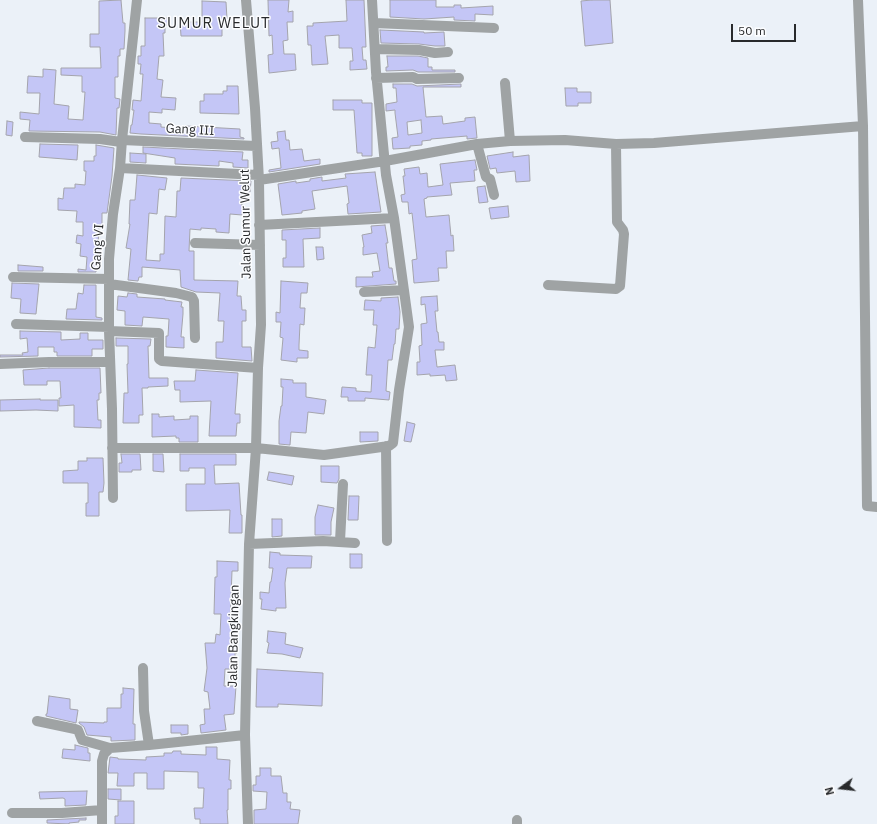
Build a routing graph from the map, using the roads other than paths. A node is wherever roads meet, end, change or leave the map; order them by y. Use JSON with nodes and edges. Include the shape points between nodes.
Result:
{"nodes":[{"id":1,"x":137,"y":0,"type":"edge"},
{"id":2,"x":246,"y":0,"type":"edge"},
{"id":3,"x":372,"y":0,"type":"edge"},
{"id":4,"x":858,"y":0,"type":"edge"},
{"id":5,"x":374,"y":23,"type":"junction"},
{"id":6,"x":494,"y":28,"type":"dead end"},
{"id":7,"x":375,"y":49,"type":"junction"},
{"id":8,"x":448,"y":52,"type":"dead end"},
{"id":9,"x":376,"y":78,"type":"junction"},
{"id":10,"x":459,"y":78,"type":"dead end"},
{"id":11,"x":505,"y":83,"type":"dead end"},
{"id":12,"x":863,"y":126,"type":"junction"},
{"id":13,"x":25,"y":137,"type":"dead end"},
{"id":14,"x":121,"y":141,"type":"junction"},
{"id":15,"x":510,"y":141,"type":"junction"},
{"id":16,"x":477,"y":144,"type":"junction"},
{"id":17,"x":616,"y":144,"type":"junction"},
{"id":18,"x":256,"y":146,"type":"junction"},
{"id":19,"x":384,"y":161,"type":"junction"},
{"id":20,"x":120,"y":168,"type":"junction"},
{"id":21,"x":258,"y":177,"type":"junction"},
{"id":22,"x":494,"y":195,"type":"dead end"},
{"id":23,"x":394,"y":218,"type":"junction"},
{"id":24,"x":259,"y":225,"type":"junction"},
{"id":25,"x":195,"y":243,"type":"dead end"},
{"id":26,"x":260,"y":245,"type":"junction"},
{"id":27,"x":12,"y":277,"type":"dead end"},
{"id":28,"x":109,"y":282,"type":"junction"},
{"id":29,"x":548,"y":285,"type":"dead end"},
{"id":30,"x":404,"y":290,"type":"junction"},
{"id":31,"x":364,"y":292,"type":"dead end"},
{"id":32,"x":16,"y":324,"type":"dead end"},
{"id":33,"x":109,"y":329,"type":"junction"},
{"id":34,"x":195,"y":338,"type":"dead end"},
{"id":35,"x":110,"y":362,"type":"junction"},
{"id":36,"x":0,"y":364,"type":"edge"},
{"id":37,"x":258,"y":368,"type":"junction"},
{"id":38,"x":386,"y":446,"type":"junction"},
{"id":39,"x":112,"y":448,"type":"junction"},
{"id":40,"x":256,"y":448,"type":"junction"},
{"id":41,"x":343,"y":484,"type":"dead end"},
{"id":42,"x":113,"y":498,"type":"dead end"},
{"id":43,"x":877,"y":507,"type":"edge"},
{"id":44,"x":387,"y":541,"type":"dead end"},
{"id":45,"x":340,"y":542,"type":"junction"},
{"id":46,"x":355,"y":543,"type":"dead end"},
{"id":47,"x":249,"y":544,"type":"junction"},
{"id":48,"x":143,"y":668,"type":"dead end"},
{"id":49,"x":36,"y":721,"type":"dead end"},
{"id":50,"x":246,"y":735,"type":"junction"},
{"id":51,"x":149,"y":745,"type":"junction"},
{"id":52,"x":110,"y":748,"type":"junction"},
{"id":53,"x":102,"y":810,"type":"junction"},
{"id":54,"x":12,"y":813,"type":"dead end"},
{"id":55,"x":102,"y":824,"type":"edge"},
{"id":56,"x":248,"y":824,"type":"edge"}],
"edges":[{"from":1,"to":14,"type":"street","name":"Gang VI"},
{"from":2,"to":18,"type":"street","name":"Jalan Sumur Welut"},
{"from":3,"to":5,"type":"street"},
{"from":4,"to":12,"type":"street"},
{"from":5,"to":6,"type":"street"},
{"from":5,"to":7,"type":"street"},
{"from":7,"to":8,"type":"street"},
{"from":7,"to":9,"type":"street"},
{"from":9,"to":10,"type":"street"},
{"from":9,"to":19,"type":"street"},
{"from":11,"to":15,"type":"street"},
{"from":12,"to":17,"type":"street","via":[[692,141]]},
{"from":12,"to":43,"type":"street","via":[[867,506]]},
{"from":13,"to":14,"type":"street","name":"Gang III"},
{"from":14,"to":18,"type":"street","name":"Gang III"},
{"from":14,"to":20,"type":"street","name":"Gang VI"},
{"from":15,"to":16,"type":"street"},
{"from":15,"to":17,"type":"street","via":[[565,140]]},
{"from":16,"to":19,"type":"street"},
{"from":16,"to":22,"type":"street"},
{"from":17,"to":29,"type":"street","via":[[617,222],[624,234],[620,286],[616,289]]},
{"from":18,"to":21,"type":"street","name":"Jalan Sumur Welut"},
{"from":19,"to":21,"type":"street"},
{"from":19,"to":23,"type":"street"},
{"from":20,"to":21,"type":"street"},
{"from":20,"to":28,"type":"street","name":"Gang VI","via":[[113,214]]},
{"from":21,"to":24,"type":"street","name":"Jalan Sumur Welut"},
{"from":23,"to":24,"type":"street"},
{"from":23,"to":30,"type":"street"},
{"from":24,"to":26,"type":"street","name":"Jalan Sumur Welut"},
{"from":25,"to":26,"type":"street"},
{"from":26,"to":37,"type":"street","name":"Jalan Sumur Welut","via":[[261,325]]},
{"from":27,"to":28,"type":"street"},
{"from":28,"to":33,"type":"street","name":"Gang VI"},
{"from":28,"to":34,"type":"street","via":[[192,297]]},
{"from":30,"to":31,"type":"street"},
{"from":30,"to":38,"type":"street","via":[[409,327],[393,443]]},
{"from":32,"to":33,"type":"street"},
{"from":33,"to":35,"type":"street","name":"Gang VI"},
{"from":33,"to":37,"type":"street","via":[[159,333],[159,359],[162,362]]},
{"from":35,"to":36,"type":"street"},
{"from":35,"to":39,"type":"street","name":"Gang VI"},
{"from":37,"to":40,"type":"street","name":"Jalan Sumur Welut"},
{"from":38,"to":40,"type":"street","via":[[324,455]]},
{"from":38,"to":44,"type":"street"},
{"from":39,"to":40,"type":"street"},
{"from":39,"to":42,"type":"street","name":"Gang VI"},
{"from":40,"to":47,"type":"street","name":"Jalan Bangkingan"},
{"from":41,"to":45,"type":"street"},
{"from":45,"to":46,"type":"street"},
{"from":45,"to":47,"type":"street"},
{"from":47,"to":50,"type":"street","name":"Jalan Bangkingan"},
{"from":48,"to":51,"type":"street","via":[[144,711]]},
{"from":49,"to":52,"type":"street","via":[[78,730],[82,740]]},
{"from":50,"to":51,"type":"street"},
{"from":50,"to":56,"type":"street","name":"Jalan Bangkingan"},
{"from":51,"to":52,"type":"street"},
{"from":52,"to":53,"type":"street","via":[[102,761]]},
{"from":53,"to":54,"type":"street"},
{"from":53,"to":55,"type":"street"}]}
